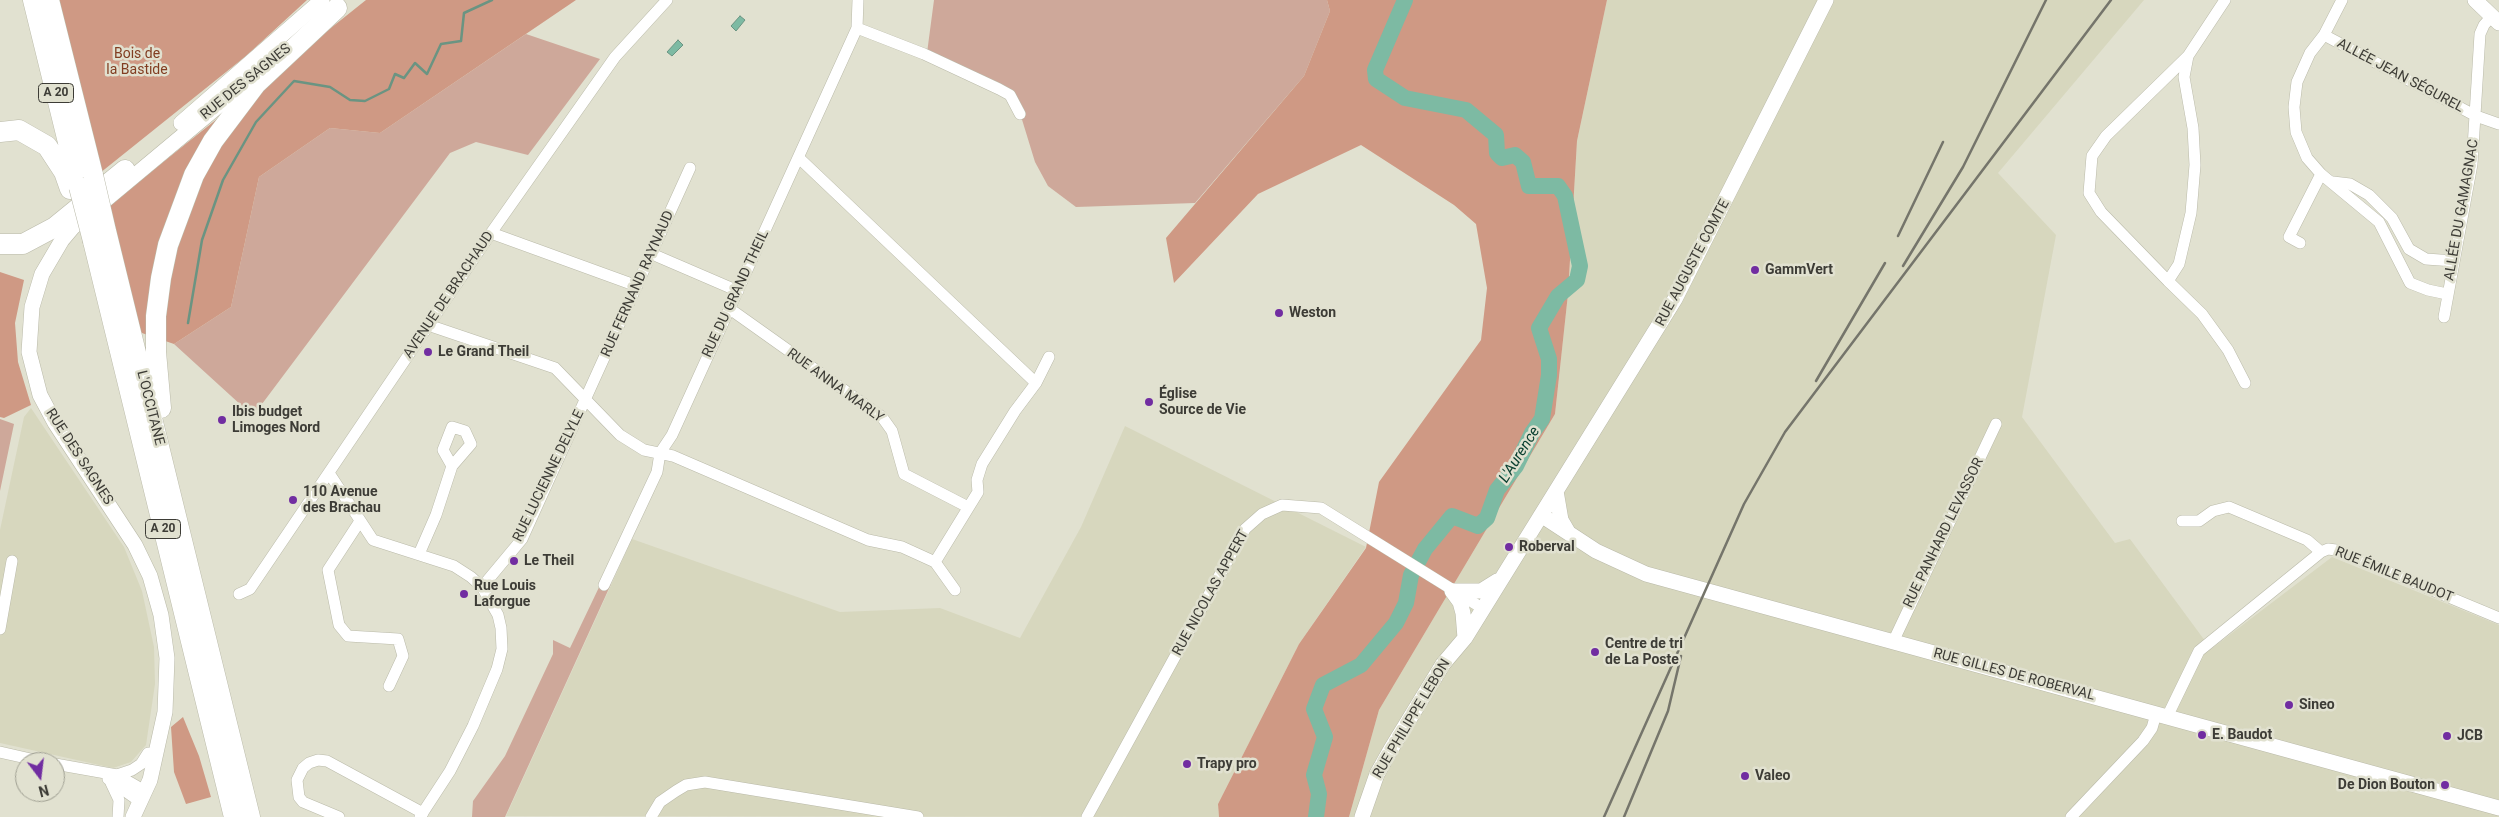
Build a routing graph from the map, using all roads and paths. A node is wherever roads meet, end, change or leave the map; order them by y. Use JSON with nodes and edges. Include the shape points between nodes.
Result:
{"nodes":[{"id":1,"x":33,"y":0,"type":"edge"},
{"id":2,"x":49,"y":0,"type":"edge"},
{"id":3,"x":667,"y":0,"type":"edge"},
{"id":4,"x":858,"y":0,"type":"edge"},
{"id":5,"x":1826,"y":0,"type":"edge"},
{"id":6,"x":2225,"y":0,"type":"edge"},
{"id":7,"x":2342,"y":0,"type":"edge"},
{"id":8,"x":2474,"y":0,"type":"edge"},
{"id":9,"x":330,"y":4,"type":"edge"},
{"id":10,"x":2495,"y":20,"type":"edge"},
{"id":11,"x":857,"y":28,"type":"junction"},
{"id":12,"x":2324,"y":35,"type":"junction"},
{"id":13,"x":2188,"y":56,"type":"junction"},
{"id":14,"x":1020,"y":114,"type":"dead end"},
{"id":15,"x":2476,"y":116,"type":"junction"},
{"id":16,"x":2499,"y":124,"type":"edge"},
{"id":17,"x":0,"y":132,"type":"edge"},
{"id":18,"x":798,"y":158,"type":"junction"},
{"id":19,"x":690,"y":168,"type":"dead end"},
{"id":20,"x":125,"y":170,"type":"junction"},
{"id":21,"x":2321,"y":174,"type":"junction"},
{"id":22,"x":2333,"y":182,"type":"junction"},
{"id":23,"x":81,"y":185,"type":"junction"},
{"id":24,"x":491,"y":233,"type":"junction"},
{"id":25,"x":99,"y":236,"type":"junction"},
{"id":26,"x":2300,"y":243,"type":"dead end"},
{"id":27,"x":0,"y":244,"type":"edge"},
{"id":28,"x":652,"y":254,"type":"junction"},
{"id":29,"x":2454,"y":261,"type":"junction"},
{"id":30,"x":2168,"y":281,"type":"junction"},
{"id":31,"x":636,"y":286,"type":"junction"},
{"id":32,"x":738,"y":291,"type":"junction"},
{"id":33,"x":2447,"y":294,"type":"junction"},
{"id":34,"x":730,"y":309,"type":"junction"},
{"id":35,"x":2444,"y":317,"type":"dead end"},
{"id":36,"x":428,"y":325,"type":"junction"},
{"id":37,"x":1048,"y":357,"type":"dead end"},
{"id":38,"x":1036,"y":383,"type":"junction"},
{"id":39,"x":2245,"y":383,"type":"dead end"},
{"id":40,"x":586,"y":400,"type":"junction"},
{"id":41,"x":1996,"y":424,"type":"dead end"},
{"id":42,"x":660,"y":453,"type":"junction"},
{"id":43,"x":452,"y":466,"type":"dead end"},
{"id":44,"x":329,"y":473,"type":"junction"},
{"id":45,"x":1556,"y":491,"type":"junction"},
{"id":46,"x":968,"y":507,"type":"junction"},
{"id":47,"x":1542,"y":515,"type":"junction"},
{"id":48,"x":360,"y":521,"type":"junction"},
{"id":49,"x":2182,"y":522,"type":"dead end"},
{"id":50,"x":179,"y":528,"type":"junction"},
{"id":51,"x":1568,"y":532,"type":"junction"},
{"id":52,"x":1525,"y":542,"type":"junction"},
{"id":53,"x":2320,"y":552,"type":"junction"},
{"id":54,"x":419,"y":554,"type":"junction"},
{"id":55,"x":12,"y":561,"type":"dead end"},
{"id":56,"x":935,"y":562,"type":"junction"},
{"id":57,"x":1502,"y":577,"type":"junction"},
{"id":58,"x":604,"y":585,"type":"dead end"},
{"id":59,"x":482,"y":587,"type":"junction"},
{"id":60,"x":955,"y":590,"type":"dead end"},
{"id":61,"x":1452,"y":591,"type":"junction"},
{"id":62,"x":239,"y":594,"type":"dead end"},
{"id":63,"x":1482,"y":608,"type":"junction"},
{"id":64,"x":2499,"y":618,"type":"edge"},
{"id":65,"x":0,"y":629,"type":"edge"},
{"id":66,"x":1465,"y":638,"type":"junction"},
{"id":67,"x":1893,"y":642,"type":"junction"},
{"id":68,"x":1455,"y":651,"type":"junction"},
{"id":69,"x":389,"y":686,"type":"dead end"},
{"id":70,"x":2161,"y":715,"type":"junction"},
{"id":71,"x":0,"y":752,"type":"edge"},
{"id":72,"x":148,"y":753,"type":"junction"},
{"id":73,"x":15,"y":755,"type":"edge"},
{"id":74,"x":65,"y":766,"type":"edge"},
{"id":75,"x":112,"y":777,"type":"junction"},
{"id":76,"x":139,"y":793,"type":"junction"},
{"id":77,"x":2499,"y":808,"type":"edge"},
{"id":78,"x":421,"y":815,"type":"edge"},
{"id":79,"x":118,"y":817,"type":"edge"},
{"id":80,"x":132,"y":817,"type":"edge"},
{"id":81,"x":234,"y":817,"type":"edge"},
{"id":82,"x":250,"y":817,"type":"edge"},
{"id":83,"x":339,"y":817,"type":"edge"},
{"id":84,"x":651,"y":817,"type":"edge"},
{"id":85,"x":918,"y":817,"type":"edge"},
{"id":86,"x":1087,"y":817,"type":"edge"},
{"id":87,"x":1362,"y":817,"type":"edge"},
{"id":88,"x":1370,"y":817,"type":"edge"},
{"id":89,"x":2071,"y":817,"type":"edge"},
{"id":90,"x":2494,"y":817,"type":"edge"}],
"edges":[{"from":1,"to":23,"type":"highway","name":"L'OCCITANE","number":"A 20"},
{"from":2,"to":23,"type":"highway","name":"L'OCCITANE","number":"A 20"},
{"from":3,"to":24,"type":"street","name":"AVENUE DE BRACHAUD","via":[[615,57]]},
{"from":4,"to":11,"type":"street","name":"RUE DU GRAND THEIL"},
{"from":5,"to":45,"type":"street","name":"RUE AUGUSTE COMTE","via":[[1675,299]]},
{"from":6,"to":13,"type":"street"},
{"from":7,"to":12,"type":"street"},
{"from":8,"to":10,"type":"street"},
{"from":9,"to":20,"type":"street","name":"RUE DES SAGNES"},
{"from":9,"to":50,"type":"highway","via":[[256,84],[213,141],[194,175],[168,245],[156,316],[156,352],[158,388]]},
{"from":9,"to":76,"type":"street","name":"RUE DES SAGNES","via":[[74,227],[52,255],[34,294],[29,352],[40,395],[135,545],[150,576],[161,615],[167,658],[165,712],[150,780]]},
{"from":10,"to":15,"type":"street","name":"ALLÉE DU GAMAGNAC","via":[[2484,25],[2480,34]]},
{"from":11,"to":14,"type":"street","via":[[999,88],[1010,95]]},
{"from":11,"to":18,"type":"street","name":"RUE DU GRAND THEIL"},
{"from":12,"to":15,"type":"street","name":"ALLÉE JEAN SÉGUREL"},
{"from":12,"to":21,"type":"street","via":[[2310,53],[2297,82],[2294,107],[2296,132],[2307,158]]},
{"from":13,"to":30,"type":"street","via":[[2184,77],[2193,128],[2192,203],[2179,264]]},
{"from":13,"to":30,"type":"street","via":[[2106,136],[2092,156],[2090,169],[2089,193],[2101,212]]},
{"from":15,"to":16,"type":"street","name":"ALLÉE JEAN SÉGUREL"},
{"from":15,"to":29,"type":"street","name":"ALLÉE DU GAMAGNAC","via":[[2472,164]]},
{"from":17,"to":23,"type":"highway","via":[[19,130],[47,146],[64,172]]},
{"from":18,"to":32,"type":"street","name":"RUE DU GRAND THEIL"},
{"from":18,"to":38,"type":"street"},
{"from":19,"to":28,"type":"street","name":"RUE FERNAND RAYNAUD"},
{"from":20,"to":27,"type":"highway","via":[[56,227],[23,244]]},
{"from":20,"to":72,"type":"street","name":"RUE DES SAGNES","via":[[67,224],[38,266],[26,301],[22,339],[31,390],[50,429],[129,550],[144,579],[155,617],[160,653],[158,707]]},
{"from":21,"to":22,"type":"street"},
{"from":21,"to":26,"type":"street","via":[[2289,237]]},
{"from":22,"to":29,"type":"street","via":[[2350,184],[2369,195],[2392,218],[2409,249],[2426,258]]},
{"from":22,"to":33,"type":"street","via":[[2379,222],[2410,282]]},
{"from":23,"to":25,"type":"highway","name":"L'OCCITANE","number":"A 20","bridge":true},
{"from":23,"to":25,"type":"highway","via":[[81,229]]},
{"from":24,"to":31,"type":"street"},
{"from":24,"to":36,"type":"street","name":"AVENUE DE BRACHAUD"},
{"from":25,"to":50,"type":"highway","name":"L'OCCITANE","number":"A 20"},
{"from":25,"to":81,"type":"highway","name":"L'OCCITANE","number":"A 20"},
{"from":28,"to":31,"type":"street","name":"RUE FERNAND RAYNAUD"},
{"from":28,"to":32,"type":"street"},
{"from":29,"to":33,"type":"street","name":"ALLÉE DU GAMAGNAC"},
{"from":30,"to":39,"type":"street","via":[[2202,314],[2228,350]]},
{"from":31,"to":40,"type":"street","name":"RUE FERNAND RAYNAUD"},
{"from":32,"to":34,"type":"street","name":"RUE DU GRAND THEIL"},
{"from":33,"to":35,"type":"street","name":"ALLÉE DU GAMAGNAC"},
{"from":34,"to":42,"type":"street","name":"RUE DU GRAND THEIL","via":[[672,435]]},
{"from":34,"to":46,"type":"street","name":"RUE ANNA MARLY","via":[[882,417],[892,431],[904,474]]},
{"from":36,"to":40,"type":"street","via":[[554,368]]},
{"from":36,"to":44,"type":"street","name":"AVENUE DE BRACHAUD"},
{"from":37,"to":38,"type":"street"},
{"from":38,"to":46,"type":"street","via":[[982,464],[977,480],[978,492]]},
{"from":40,"to":42,"type":"street","via":[[620,435],[644,450]]},
{"from":40,"to":59,"type":"street","name":"RUE LUCIENNE DELYLE","via":[[522,539]]},
{"from":41,"to":67,"type":"street","name":"RUE PANHARD LEVASSOR"},
{"from":42,"to":56,"type":"street","via":[[674,456],[868,540],[902,547]]},
{"from":42,"to":58,"type":"street","name":"RUE DU GRAND THEIL","via":[[656,472]]},
{"from":43,"to":54,"type":"street"},
{"from":44,"to":48,"type":"street"},
{"from":44,"to":62,"type":"street","name":"AVENUE DE BRACHAUD","via":[[250,589]]},
{"from":45,"to":47,"type":"street","name":"RUE AUGUSTE COMTE"},
{"from":45,"to":51,"type":"street","via":[[1560,520]]},
{"from":46,"to":56,"type":"street"},
{"from":47,"to":51,"type":"street","name":"RUE GILLES DE ROBERVAL"},
{"from":47,"to":52,"type":"street","name":"RUE PHILIPPE LEBON"},
{"from":48,"to":54,"type":"street","via":[[373,540]]},
{"from":48,"to":69,"type":"street","via":[[328,570],[339,625],[348,636],[398,639],[403,656]]},
{"from":49,"to":53,"type":"street","name":"RUE ÉMILE BAUDOT","via":[[2199,521],[2213,511],[2229,507],[2307,540]]},
{"from":50,"to":82,"type":"highway","name":"L'OCCITANE","number":"A 20"},
{"from":51,"to":52,"type":"street","via":[[1544,531]]},
{"from":51,"to":67,"type":"street","name":"RUE GILLES DE ROBERVAL","via":[[1596,551],[1646,574]]},
{"from":52,"to":57,"type":"street","name":"RUE PHILIPPE LEBON"},
{"from":53,"to":64,"type":"street","name":"RUE ÉMILE BAUDOT","via":[[2328,548],[2336,550]]},
{"from":53,"to":70,"type":"street","via":[[2199,651]]},
{"from":54,"to":59,"type":"street","via":[[454,566]]},
{"from":55,"to":65,"type":"street"},
{"from":56,"to":60,"type":"street"},
{"from":57,"to":61,"type":"street","via":[[1481,591]]},
{"from":57,"to":63,"type":"street","name":"RUE PHILIPPE LEBON"},
{"from":59,"to":78,"type":"street","via":[[491,600],[501,628],[502,649],[497,669],[454,764]]},
{"from":61,"to":63,"type":"street","name":"RUE NICOLAS APPERT"},
{"from":61,"to":66,"type":"street","via":[[1464,614]]},
{"from":61,"to":86,"type":"street","name":"RUE NICOLAS APPERT","via":[[1321,508],[1282,505],[1262,514],[1245,529]]},
{"from":63,"to":66,"type":"street","name":"RUE PHILIPPE LEBON"},
{"from":66,"to":68,"type":"street","name":"RUE PHILIPPE LEBON"},
{"from":67,"to":70,"type":"street","name":"RUE GILLES DE ROBERVAL"},
{"from":68,"to":87,"type":"street","name":"RUE PHILIPPE LEBON","via":[[1443,664],[1377,774]]},
{"from":68,"to":88,"type":"street","name":"RUE PHILIPPE LEBON","via":[[1448,669],[1384,778]]},
{"from":70,"to":77,"type":"street","name":"RUE GILLES DE ROBERVAL"},
{"from":70,"to":89,"type":"street","via":[[2143,741]]},
{"from":71,"to":73,"type":"street"},
{"from":72,"to":75,"type":"street","via":[[132,770]]},
{"from":72,"to":76,"type":"street","name":"RUE DES SAGNES"},
{"from":74,"to":75,"type":"street"},
{"from":75,"to":76,"type":"street"},
{"from":75,"to":79,"type":"street","via":[[118,800]]},
{"from":76,"to":80,"type":"street","name":"RUE DES SAGNES"},
{"from":77,"to":90,"type":"street"},
{"from":78,"to":83,"type":"street","via":[[327,761],[309,763],[297,780],[299,797],[303,802]]},
{"from":84,"to":85,"type":"street","via":[[660,802],[676,791],[705,782]]}]}
